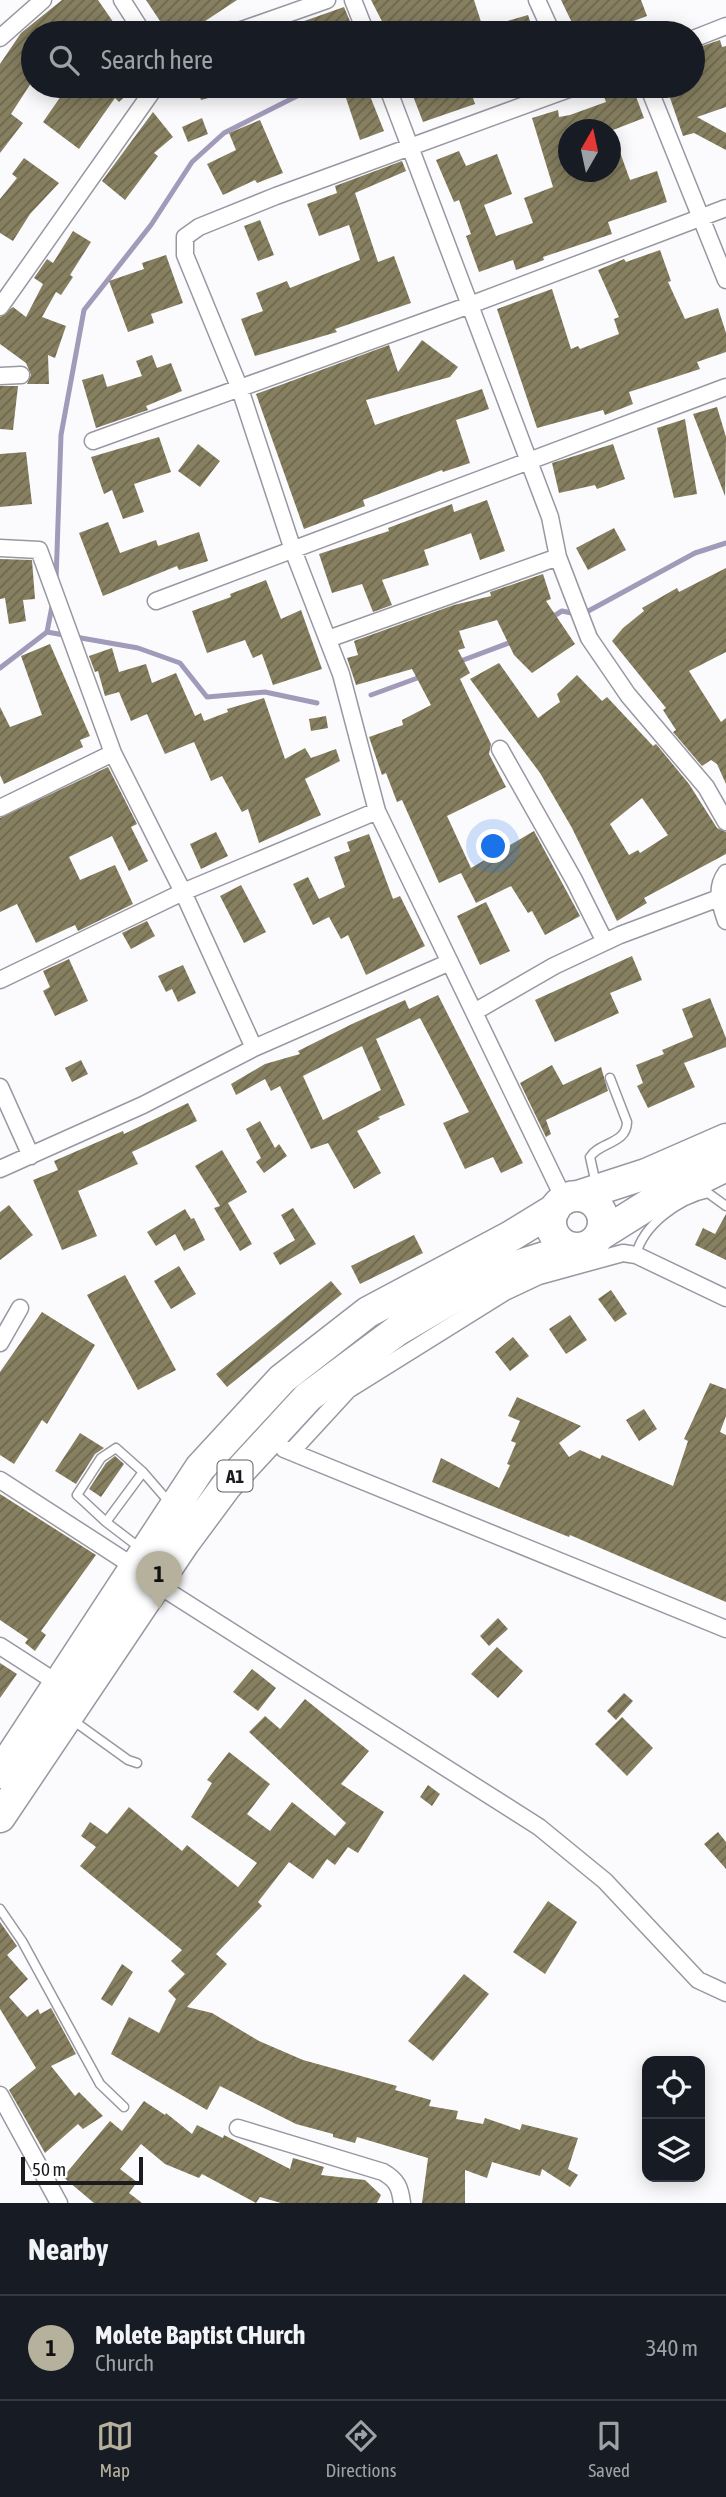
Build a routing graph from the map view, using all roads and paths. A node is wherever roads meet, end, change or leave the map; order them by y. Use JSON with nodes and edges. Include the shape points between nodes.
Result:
{"nodes":[{"id":1,"x":43,"y":0,"type":"edge"},
{"id":2,"x":122,"y":0,"type":"edge"},
{"id":3,"x":353,"y":0,"type":"edge"},
{"id":4,"x":537,"y":0,"type":"edge"},
{"id":5,"x":323,"y":1,"type":"edge"},
{"id":6,"x":135,"y":21,"type":"edge"},
{"id":7,"x":267,"y":21,"type":"edge"},
{"id":8,"x":361,"y":21,"type":"edge"},
{"id":9,"x":547,"y":21,"type":"edge"},
{"id":10,"x":726,"y":26,"type":"edge"},
{"id":11,"x":705,"y":34,"type":"edge"},
{"id":12,"x":0,"y":38,"type":"edge"},
{"id":13,"x":148,"y":98,"type":"edge"},
{"id":14,"x":392,"y":98,"type":"edge"},
{"id":15,"x":544,"y":98,"type":"edge"},
{"id":16,"x":653,"y":98,"type":"edge"},
{"id":17,"x":412,"y":148,"type":"junction"},
{"id":18,"x":726,"y":208,"type":"edge"},
{"id":19,"x":702,"y":217,"type":"junction"},
{"id":20,"x":726,"y":280,"type":"edge"},
{"id":21,"x":470,"y":305,"type":"junction"},
{"id":22,"x":0,"y":307,"type":"edge"},
{"id":23,"x":21,"y":375,"type":"dead end"},
{"id":24,"x":0,"y":376,"type":"edge"},
{"id":25,"x":726,"y":387,"type":"edge"},
{"id":26,"x":240,"y":389,"type":"junction"},
{"id":27,"x":93,"y":441,"type":"dead end"},
{"id":28,"x":530,"y":462,"type":"junction"},
{"id":29,"x":0,"y":548,"type":"edge"},
{"id":30,"x":293,"y":550,"type":"junction"},
{"id":31,"x":558,"y":557,"type":"junction"},
{"id":32,"x":156,"y":601,"type":"dead end"},
{"id":33,"x":328,"y":639,"type":"junction"},
{"id":34,"x":500,"y":749,"type":"dead end"},
{"id":35,"x":113,"y":753,"type":"junction"},
{"id":36,"x":0,"y":808,"type":"edge"},
{"id":37,"x":377,"y":811,"type":"junction"},
{"id":38,"x":726,"y":822,"type":"edge"},
{"id":39,"x":726,"y":873,"type":"edge"},
{"id":40,"x":183,"y":892,"type":"junction"},
{"id":41,"x":719,"y":898,"type":"junction"},
{"id":42,"x":726,"y":921,"type":"edge"},
{"id":43,"x":605,"y":942,"type":"junction"},
{"id":44,"x":450,"y":962,"type":"junction"},
{"id":45,"x":0,"y":980,"type":"edge"},
{"id":46,"x":476,"y":1011,"type":"junction"},
{"id":47,"x":254,"y":1048,"type":"junction"},
{"id":48,"x":610,"y":1078,"type":"dead end"},
{"id":49,"x":0,"y":1087,"type":"edge"},
{"id":50,"x":726,"y":1139,"type":"edge"},
{"id":51,"x":31,"y":1156,"type":"junction"},
{"id":52,"x":726,"y":1166,"type":"edge"},
{"id":53,"x":0,"y":1169,"type":"edge"},
{"id":54,"x":574,"y":1199,"type":"junction"},
{"id":55,"x":726,"y":1206,"type":"edge"},
{"id":56,"x":587,"y":1241,"type":"junction"},
{"id":57,"x":636,"y":1255,"type":"junction"},
{"id":58,"x":726,"y":1298,"type":"edge"},
{"id":59,"x":20,"y":1308,"type":"dead end"},
{"id":60,"x":0,"y":1343,"type":"edge"},
{"id":61,"x":278,"y":1447,"type":"junction"},
{"id":62,"x":143,"y":1472,"type":"junction"},
{"id":63,"x":0,"y":1480,"type":"edge"},
{"id":64,"x":174,"y":1507,"type":"junction"},
{"id":65,"x":106,"y":1522,"type":"junction"},
{"id":66,"x":138,"y":1558,"type":"junction"},
{"id":67,"x":158,"y":1585,"type":"junction"},
{"id":68,"x":726,"y":1629,"type":"edge"},
{"id":69,"x":0,"y":1646,"type":"edge"},
{"id":70,"x":59,"y":1684,"type":"junction"},
{"id":71,"x":68,"y":1717,"type":"junction"},
{"id":72,"x":137,"y":1763,"type":"dead end"},
{"id":73,"x":0,"y":1773,"type":"edge"},
{"id":74,"x":0,"y":1817,"type":"edge"},
{"id":75,"x":0,"y":1909,"type":"edge"},
{"id":76,"x":726,"y":1993,"type":"edge"},
{"id":77,"x":0,"y":2095,"type":"edge"},
{"id":78,"x":124,"y":2107,"type":"dead end"},
{"id":79,"x":238,"y":2128,"type":"dead end"},
{"id":80,"x":59,"y":2203,"type":"edge"},
{"id":81,"x":402,"y":2203,"type":"edge"}],
"edges":[{"from":1,"to":12,"type":"street"},
{"from":2,"to":6,"type":"street"},
{"from":3,"to":8,"type":"street"},
{"from":4,"to":9,"type":"street"},
{"from":5,"to":7,"type":"street"},
{"from":10,"to":11,"type":"street"},
{"from":13,"to":22,"type":"street"},
{"from":14,"to":17,"type":"street"},
{"from":15,"to":17,"type":"street"},
{"from":16,"to":19,"type":"street"},
{"from":17,"to":21,"type":"street"},
{"from":17,"to":26,"type":"street","via":[[276,196],[185,237],[185,255]]},
{"from":18,"to":19,"type":"street"},
{"from":19,"to":20,"type":"street"},
{"from":19,"to":21,"type":"street"},
{"from":21,"to":26,"type":"street"},
{"from":21,"to":28,"type":"street"},
{"from":23,"to":24,"type":"street"},
{"from":25,"to":28,"type":"street"},
{"from":26,"to":27,"type":"street"},
{"from":26,"to":30,"type":"street"},
{"from":28,"to":30,"type":"street"},
{"from":28,"to":31,"type":"street","via":[[554,528]]},
{"from":29,"to":35,"type":"street","via":[[39,550]]},
{"from":30,"to":32,"type":"street"},
{"from":30,"to":33,"type":"street"},
{"from":31,"to":33,"type":"street"},
{"from":31,"to":38,"type":"street","via":[[589,638],[604,663],[706,787]]},
{"from":33,"to":37,"type":"street"},
{"from":34,"to":43,"type":"street"},
{"from":35,"to":36,"type":"street"},
{"from":35,"to":40,"type":"street"},
{"from":37,"to":40,"type":"street"},
{"from":37,"to":44,"type":"street"},
{"from":39,"to":41,"type":"street"},
{"from":40,"to":45,"type":"street"},
{"from":40,"to":47,"type":"street"},
{"from":41,"to":42,"type":"street"},
{"from":41,"to":43,"type":"street"},
{"from":43,"to":46,"type":"street"},
{"from":44,"to":46,"type":"street"},
{"from":44,"to":47,"type":"street"},
{"from":46,"to":54,"type":"street"},
{"from":47,"to":51,"type":"street"},
{"from":48,"to":54,"type":"lane","via":[[627,1130],[593,1152]]},
{"from":49,"to":51,"type":"street"},
{"from":50,"to":54,"type":"highway","number":"A1"},
{"from":51,"to":53,"type":"street"},
{"from":52,"to":56,"type":"highway","number":"A1"},
{"from":54,"to":56,"type":"highway","via":[[592,1201],[602,1213]]},
{"from":54,"to":56,"type":"highway","via":[[552,1217],[554,1233],[559,1240]]},
{"from":54,"to":64,"type":"highway","number":"A1","via":[[368,1312],[326,1342],[239,1423]]},
{"from":55,"to":57,"type":"lane","via":[[708,1193],[698,1195],[652,1227]]},
{"from":56,"to":61,"type":"highway","number":"A1","via":[[507,1269],[398,1330],[309,1396]]},
{"from":57,"to":58,"type":"street"},
{"from":57,"to":61,"type":"street","via":[[610,1256],[539,1276],[505,1292],[348,1390]]},
{"from":59,"to":60,"type":"street"},
{"from":61,"to":67,"type":"highway","number":"A1","via":[[227,1485]]},
{"from":61,"to":68,"type":"street"},
{"from":62,"to":64,"type":"lane"},
{"from":62,"to":65,"type":"lane"},
{"from":62,"to":65,"type":"lane","via":[[116,1448],[101,1458],[77,1495]]},
{"from":63,"to":66,"type":"street"},
{"from":64,"to":66,"type":"highway","number":"A1"},
{"from":65,"to":66,"type":"lane"},
{"from":66,"to":70,"type":"highway","number":"A1"},
{"from":67,"to":71,"type":"highway","number":"A1"},
{"from":67,"to":76,"type":"street","via":[[539,1827],[605,1881],[698,1980]]},
{"from":69,"to":70,"type":"street"},
{"from":70,"to":73,"type":"highway","number":"A1"},
{"from":71,"to":72,"type":"lane"},
{"from":71,"to":74,"type":"highway","number":"A1"},
{"from":75,"to":78,"type":"lane","via":[[100,2084]]},
{"from":77,"to":80,"type":"street"},
{"from":79,"to":81,"type":"street","via":[[383,2172],[401,2189]]}]}
